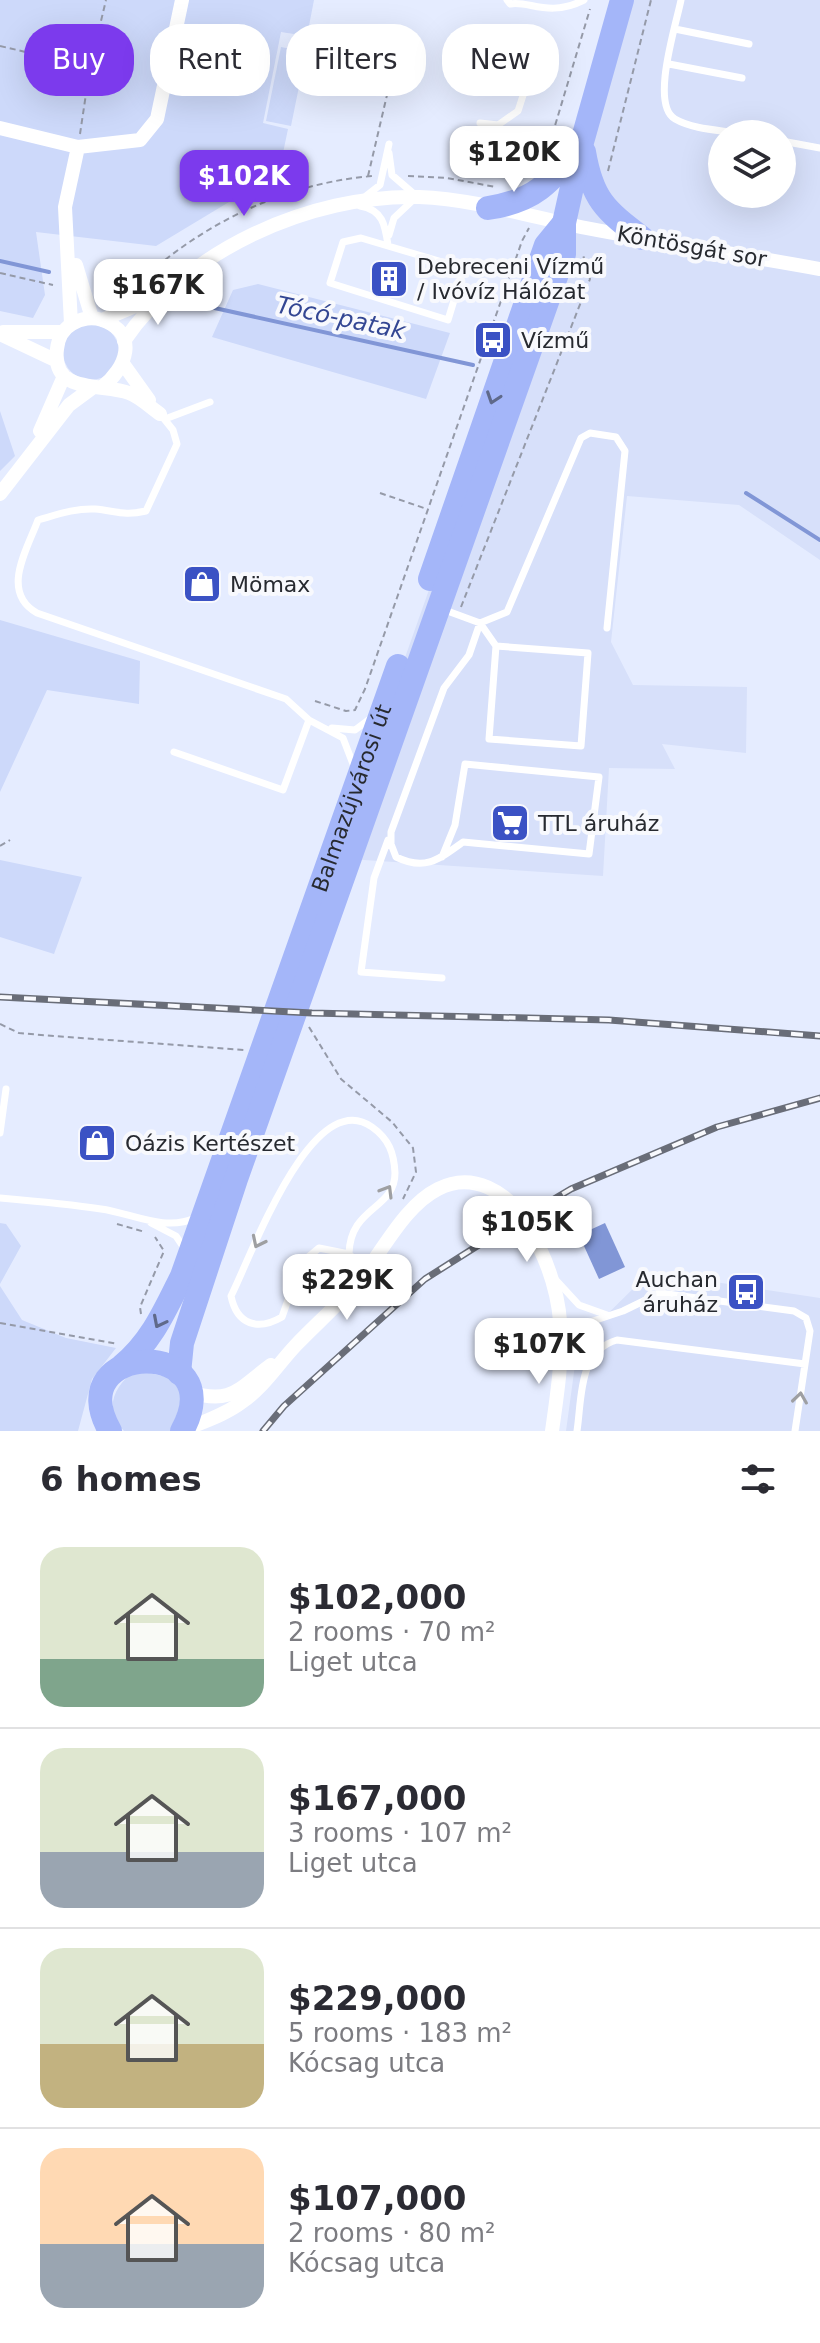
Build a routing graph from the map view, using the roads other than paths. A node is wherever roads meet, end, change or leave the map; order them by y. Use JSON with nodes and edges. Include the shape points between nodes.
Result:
{"nodes":[{"id":1,"x":182,"y":0,"type":"edge"},
{"id":2,"x":584,"y":0,"type":"edge"},
{"id":3,"x":622,"y":0,"type":"edge"},
{"id":4,"x":681,"y":0,"type":"edge"},
{"id":5,"x":508,"y":2,"type":"edge"},
{"id":6,"x":675,"y":29,"type":"junction"},
{"id":7,"x":749,"y":44,"type":"dead end"},
{"id":8,"x":537,"y":52,"type":"joint"},
{"id":9,"x":669,"y":64,"type":"junction"},
{"id":10,"x":742,"y":78,"type":"dead end"},
{"id":11,"x":523,"y":96,"type":"edge"},
{"id":12,"x":480,"y":123,"type":"dead end"},
{"id":13,"x":708,"y":127,"type":"edge"},
{"id":14,"x":0,"y":128,"type":"edge"},
{"id":15,"x":582,"y":142,"type":"junction"},
{"id":16,"x":796,"y":144,"type":"edge"},
{"id":17,"x":78,"y":147,"type":"junction"},
{"id":18,"x":820,"y":148,"type":"edge"},
{"id":19,"x":419,"y":197,"type":"junction"},
{"id":20,"x":351,"y":205,"type":"junction"},
{"id":21,"x":488,"y":208,"type":"junction"},
{"id":22,"x":564,"y":223,"type":"junction"},
{"id":23,"x":642,"y":238,"type":"junction"},
{"id":24,"x":69,"y":241,"type":"junction"},
{"id":25,"x":388,"y":245,"type":"junction"},
{"id":26,"x":820,"y":269,"type":"edge"},
{"id":27,"x":166,"y":291,"type":"junction"},
{"id":28,"x":97,"y":319,"type":"junction"},
{"id":29,"x":67,"y":328,"type":"junction"},
{"id":30,"x":0,"y":333,"type":"edge"},
{"id":31,"x":124,"y":341,"type":"junction"},
{"id":32,"x":57,"y":361,"type":"junction"},
{"id":33,"x":124,"y":365,"type":"junction"},
{"id":34,"x":64,"y":376,"type":"junction"},
{"id":35,"x":97,"y":388,"type":"junction"},
{"id":36,"x":210,"y":402,"type":"dead end"},
{"id":37,"x":162,"y":416,"type":"junction"},
{"id":38,"x":29,"y":453,"type":"junction"},
{"id":39,"x":0,"y":494,"type":"edge"},
{"id":40,"x":436,"y":608,"type":"junction"},
{"id":41,"x":480,"y":623,"type":"junction"},
{"id":42,"x":607,"y":628,"type":"dead end"},
{"id":43,"x":496,"y":646,"type":"junction"},
{"id":44,"x":382,"y":708,"type":"junction"},
{"id":45,"x":309,"y":720,"type":"junction"},
{"id":46,"x":322,"y":726,"type":"junction"},
{"id":47,"x":174,"y":752,"type":"dead end"},
{"id":48,"x":356,"y":782,"type":"junction"},
{"id":49,"x":391,"y":832,"type":"junction"},
{"id":50,"x":442,"y":857,"type":"junction"},
{"id":51,"x":442,"y":978,"type":"dead end"},
{"id":52,"x":6,"y":1089,"type":"dead end"},
{"id":53,"x":0,"y":1133,"type":"edge"},
{"id":54,"x":0,"y":1198,"type":"edge"},
{"id":55,"x":207,"y":1211,"type":"junction"},
{"id":56,"x":145,"y":1220,"type":"junction"},
{"id":57,"x":349,"y":1254,"type":"junction"},
{"id":58,"x":185,"y":1269,"type":"junction"},
{"id":59,"x":366,"y":1271,"type":"junction"},
{"id":60,"x":553,"y":1277,"type":"junction"},
{"id":61,"x":609,"y":1315,"type":"junction"},
{"id":62,"x":296,"y":1345,"type":"junction"},
{"id":63,"x":563,"y":1345,"type":"junction"},
{"id":64,"x":124,"y":1354,"type":"junction"},
{"id":65,"x":805,"y":1364,"type":"junction"},
{"id":66,"x":184,"y":1383,"type":"junction"},
{"id":67,"x":107,"y":1428,"type":"edge"},
{"id":68,"x":182,"y":1431,"type":"edge"},
{"id":69,"x":552,"y":1431,"type":"edge"},
{"id":70,"x":577,"y":1431,"type":"edge"},
{"id":71,"x":795,"y":1431,"type":"edge"}],
"edges":[{"from":1,"to":17,"type":"street","via":[[157,119],[148,134],[131,144]]},
{"from":2,"to":5,"type":"lane","via":[[549,9]]},
{"from":3,"to":15,"type":"main road","name":"Balmazújvárosi út"},
{"from":4,"to":6,"type":"lane"},
{"from":6,"to":7,"type":"lane"},
{"from":6,"to":9,"type":"lane"},
{"from":8,"to":8,"type":"lane","via":[[540,43],[526,44]]},
{"from":9,"to":10,"type":"lane"},
{"from":9,"to":13,"type":"lane","via":[[663,99],[668,114]]},
{"from":11,"to":12,"type":"lane","via":[[518,111],[498,125]]},
{"from":14,"to":17,"type":"street"},
{"from":15,"to":21,"type":"main road","via":[[535,195]]},
{"from":15,"to":22,"type":"main road","name":"Balmazújvárosi út"},
{"from":15,"to":23,"type":"main road","via":[[589,180],[600,203]]},
{"from":16,"to":18,"type":"lane"},
{"from":17,"to":24,"type":"street","via":[[65,207]]},
{"from":19,"to":20,"type":"street","name":"Köntösgát sor"},
{"from":19,"to":20,"type":"lane","via":[[392,175],[389,144],[380,185]]},
{"from":19,"to":21,"type":"street","name":"Köntösgát sor"},
{"from":19,"to":25,"type":"lane","via":[[400,208]]},
{"from":20,"to":25,"type":"lane","via":[[379,214]]},
{"from":20,"to":27,"type":"street","name":"Köntösgát sor","via":[[265,228],[198,265]]},
{"from":21,"to":22,"type":"street","name":"Köntösgát sor"},
{"from":22,"to":23,"type":"street","name":"Köntösgát sor"},
{"from":22,"to":40,"type":"main road","name":"Balmazújvárosi út","via":[[564,254]]},
{"from":22,"to":44,"type":"main road","name":"Balmazújvárosi út","one_way":true,"via":[[546,245]]},
{"from":23,"to":26,"type":"street","name":"Köntösgát sor"},
{"from":24,"to":28,"type":"street"},
{"from":24,"to":29,"type":"street"},
{"from":25,"to":25,"type":"lane","via":[[459,267],[462,274],[448,320],[330,283],[343,242],[361,238]]},
{"from":27,"to":28,"type":"street","via":[[131,310]]},
{"from":27,"to":31,"type":"street"},
{"from":28,"to":29,"type":"street"},
{"from":28,"to":31,"type":"street"},
{"from":29,"to":30,"type":"street"},
{"from":29,"to":32,"type":"street","via":[[57,343]]},
{"from":30,"to":32,"type":"street"},
{"from":31,"to":33,"type":"street"},
{"from":32,"to":34,"type":"street"},
{"from":33,"to":35,"type":"street"},
{"from":33,"to":37,"type":"street"},
{"from":34,"to":35,"type":"street","via":[[73,384]]},
{"from":34,"to":38,"type":"street"},
{"from":35,"to":37,"type":"street","via":[[131,393]]},
{"from":35,"to":38,"type":"street","via":[[69,405]]},
{"from":36,"to":37,"type":"lane"},
{"from":37,"to":45,"type":"lane","via":[[177,444],[146,511],[123,516],[96,509],[70,511],[38,520],[16,582],[18,593],[37,613],[286,699]]},
{"from":38,"to":39,"type":"street"},
{"from":40,"to":41,"type":"lane"},
{"from":40,"to":66,"type":"main road","name":"Balmazújvárosi út","via":[[215,1239],[182,1343]]},
{"from":41,"to":42,"type":"lane","via":[[507,612],[575,449],[590,433],[616,437],[625,451]]},
{"from":41,"to":43,"type":"lane"},
{"from":41,"to":49,"type":"lane","via":[[469,655],[444,688]]},
{"from":43,"to":43,"type":"lane","via":[[489,739],[581,746],[588,653]]},
{"from":44,"to":46,"type":"lane","via":[[355,730]]},
{"from":44,"to":48,"type":"main road","name":"Balmazújvárosi út"},
{"from":45,"to":46,"type":"lane"},
{"from":45,"to":47,"type":"lane","via":[[283,790]]},
{"from":46,"to":48,"type":"lane","via":[[343,738],[352,753]]},
{"from":48,"to":55,"type":"main road","name":"Balmazújvárosi út"},
{"from":49,"to":50,"type":"lane","via":[[396,857],[431,865]]},
{"from":49,"to":51,"type":"lane","via":[[374,878],[361,972]]},
{"from":50,"to":50,"type":"lane","via":[[463,842],[589,854],[599,777],[465,764],[455,825]]},
{"from":52,"to":53,"type":"lane"},
{"from":54,"to":56,"type":"lane"},
{"from":55,"to":56,"type":"lane","via":[[180,1223]]},
{"from":55,"to":58,"type":"main road","name":"Balmazújvárosi út"},
{"from":56,"to":58,"type":"lane","via":[[176,1236],[187,1256]]},
{"from":57,"to":57,"type":"lane","one_way":true,"via":[[354,1225],[389,1195],[395,1178],[393,1151],[379,1132],[362,1119],[345,1118],[330,1125],[300,1155],[231,1296],[234,1308],[241,1320],[268,1325],[289,1306],[295,1277],[309,1255],[319,1248]]},
{"from":57,"to":59,"type":"lane"},
{"from":58,"to":64,"type":"main road","name":"Balmazújvárosi út","one_way":true,"via":[[153,1334],[142,1349]]},
{"from":59,"to":60,"type":"street","via":[[418,1204],[439,1188],[468,1183],[508,1198]]},
{"from":59,"to":62,"type":"street"},
{"from":60,"to":61,"type":"lane","via":[[579,1305]]},
{"from":60,"to":63,"type":"street"},
{"from":61,"to":63,"type":"lane","via":[[590,1322]]},
{"from":61,"to":65,"type":"lane","via":[[660,1293],[784,1308],[806,1318],[810,1331]]},
{"from":62,"to":66,"type":"street","via":[[229,1397],[219,1399]]},
{"from":62,"to":68,"type":"street","via":[[241,1404]]},
{"from":63,"to":69,"type":"street"},
{"from":64,"to":66,"type":"main road","via":[[152,1359]]},
{"from":64,"to":67,"type":"main road","name":"Balmazújvárosi út","via":[[103,1390]]},
{"from":65,"to":70,"type":"lane","via":[[617,1340],[606,1343],[586,1368]]},
{"from":71,"to":65,"type":"lane","one_way":true},
{"from":66,"to":68,"type":"main road","name":"Balmazújvárosi út","via":[[188,1419]]}]}
